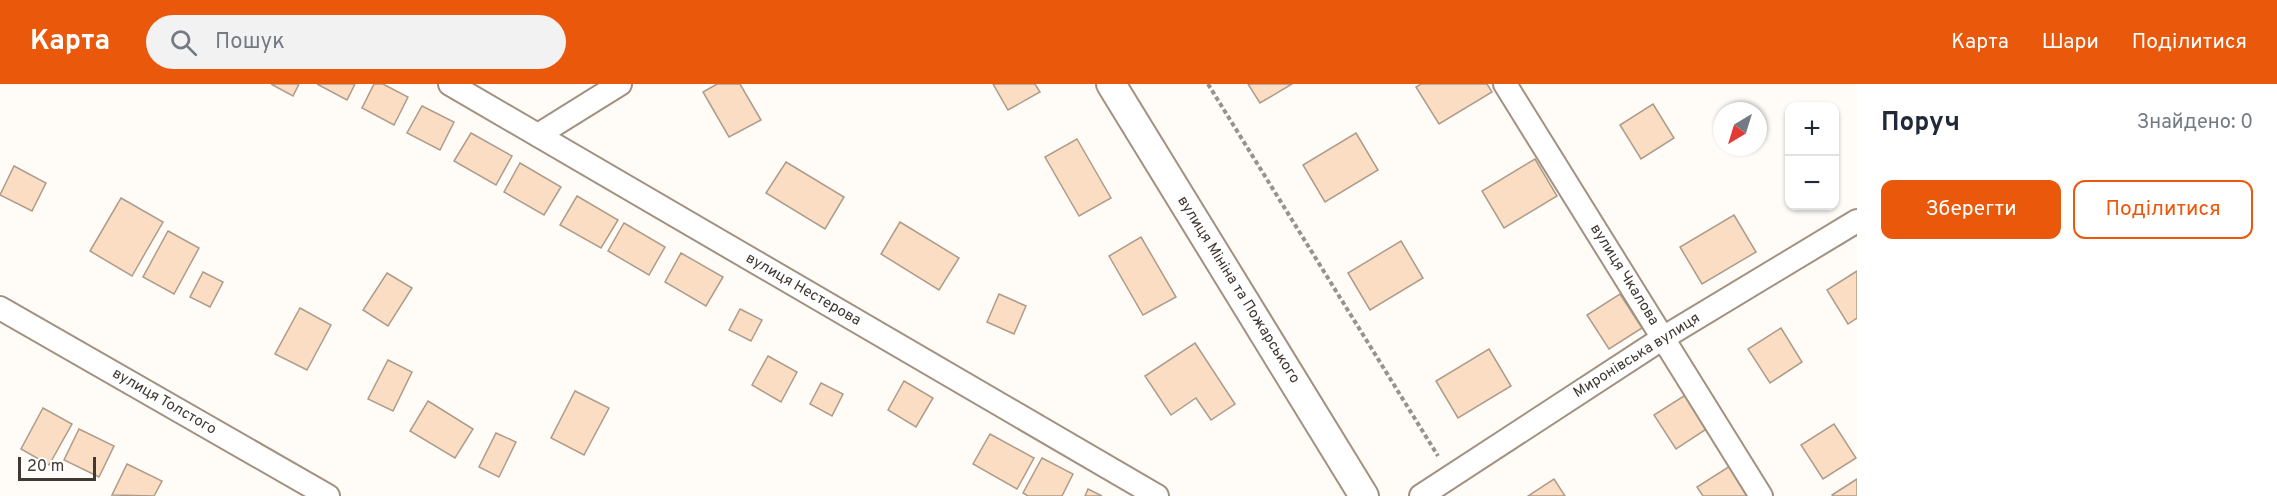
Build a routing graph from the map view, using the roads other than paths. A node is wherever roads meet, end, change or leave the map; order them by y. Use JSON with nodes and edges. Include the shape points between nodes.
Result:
{"nodes":[{"id":1,"x":450,"y":84,"type":"edge"},
{"id":2,"x":1111,"y":84,"type":"edge"},
{"id":3,"x":1505,"y":84,"type":"edge"},
{"id":4,"x":614,"y":86,"type":"edge"},
{"id":5,"x":538,"y":135,"type":"junction"},
{"id":6,"x":1857,"y":221,"type":"edge"},
{"id":7,"x":0,"y":308,"type":"edge"},
{"id":8,"x":1663,"y":338,"type":"junction"},
{"id":9,"x":328,"y":496,"type":"edge"},
{"id":10,"x":1157,"y":496,"type":"edge"},
{"id":11,"x":1364,"y":496,"type":"edge"},
{"id":12,"x":1421,"y":496,"type":"edge"},
{"id":13,"x":1761,"y":496,"type":"edge"}],
"edges":[{"from":1,"to":5,"type":"street","name":"вулиця Нестерова"},
{"from":2,"to":11,"type":"street","name":"вулиця Мініна та Пожарського"},
{"from":3,"to":8,"type":"street","name":"вулиця Чкалова"},
{"from":4,"to":5,"type":"street"},
{"from":5,"to":10,"type":"street","name":"вулиця Нестерова"},
{"from":6,"to":8,"type":"street","name":"Миронівська вулиця"},
{"from":7,"to":9,"type":"street","name":"вулиця Толстого"},
{"from":8,"to":12,"type":"street","name":"Миронівська вулиця"},
{"from":8,"to":13,"type":"street","name":"вулиця Чкалова"}]}
